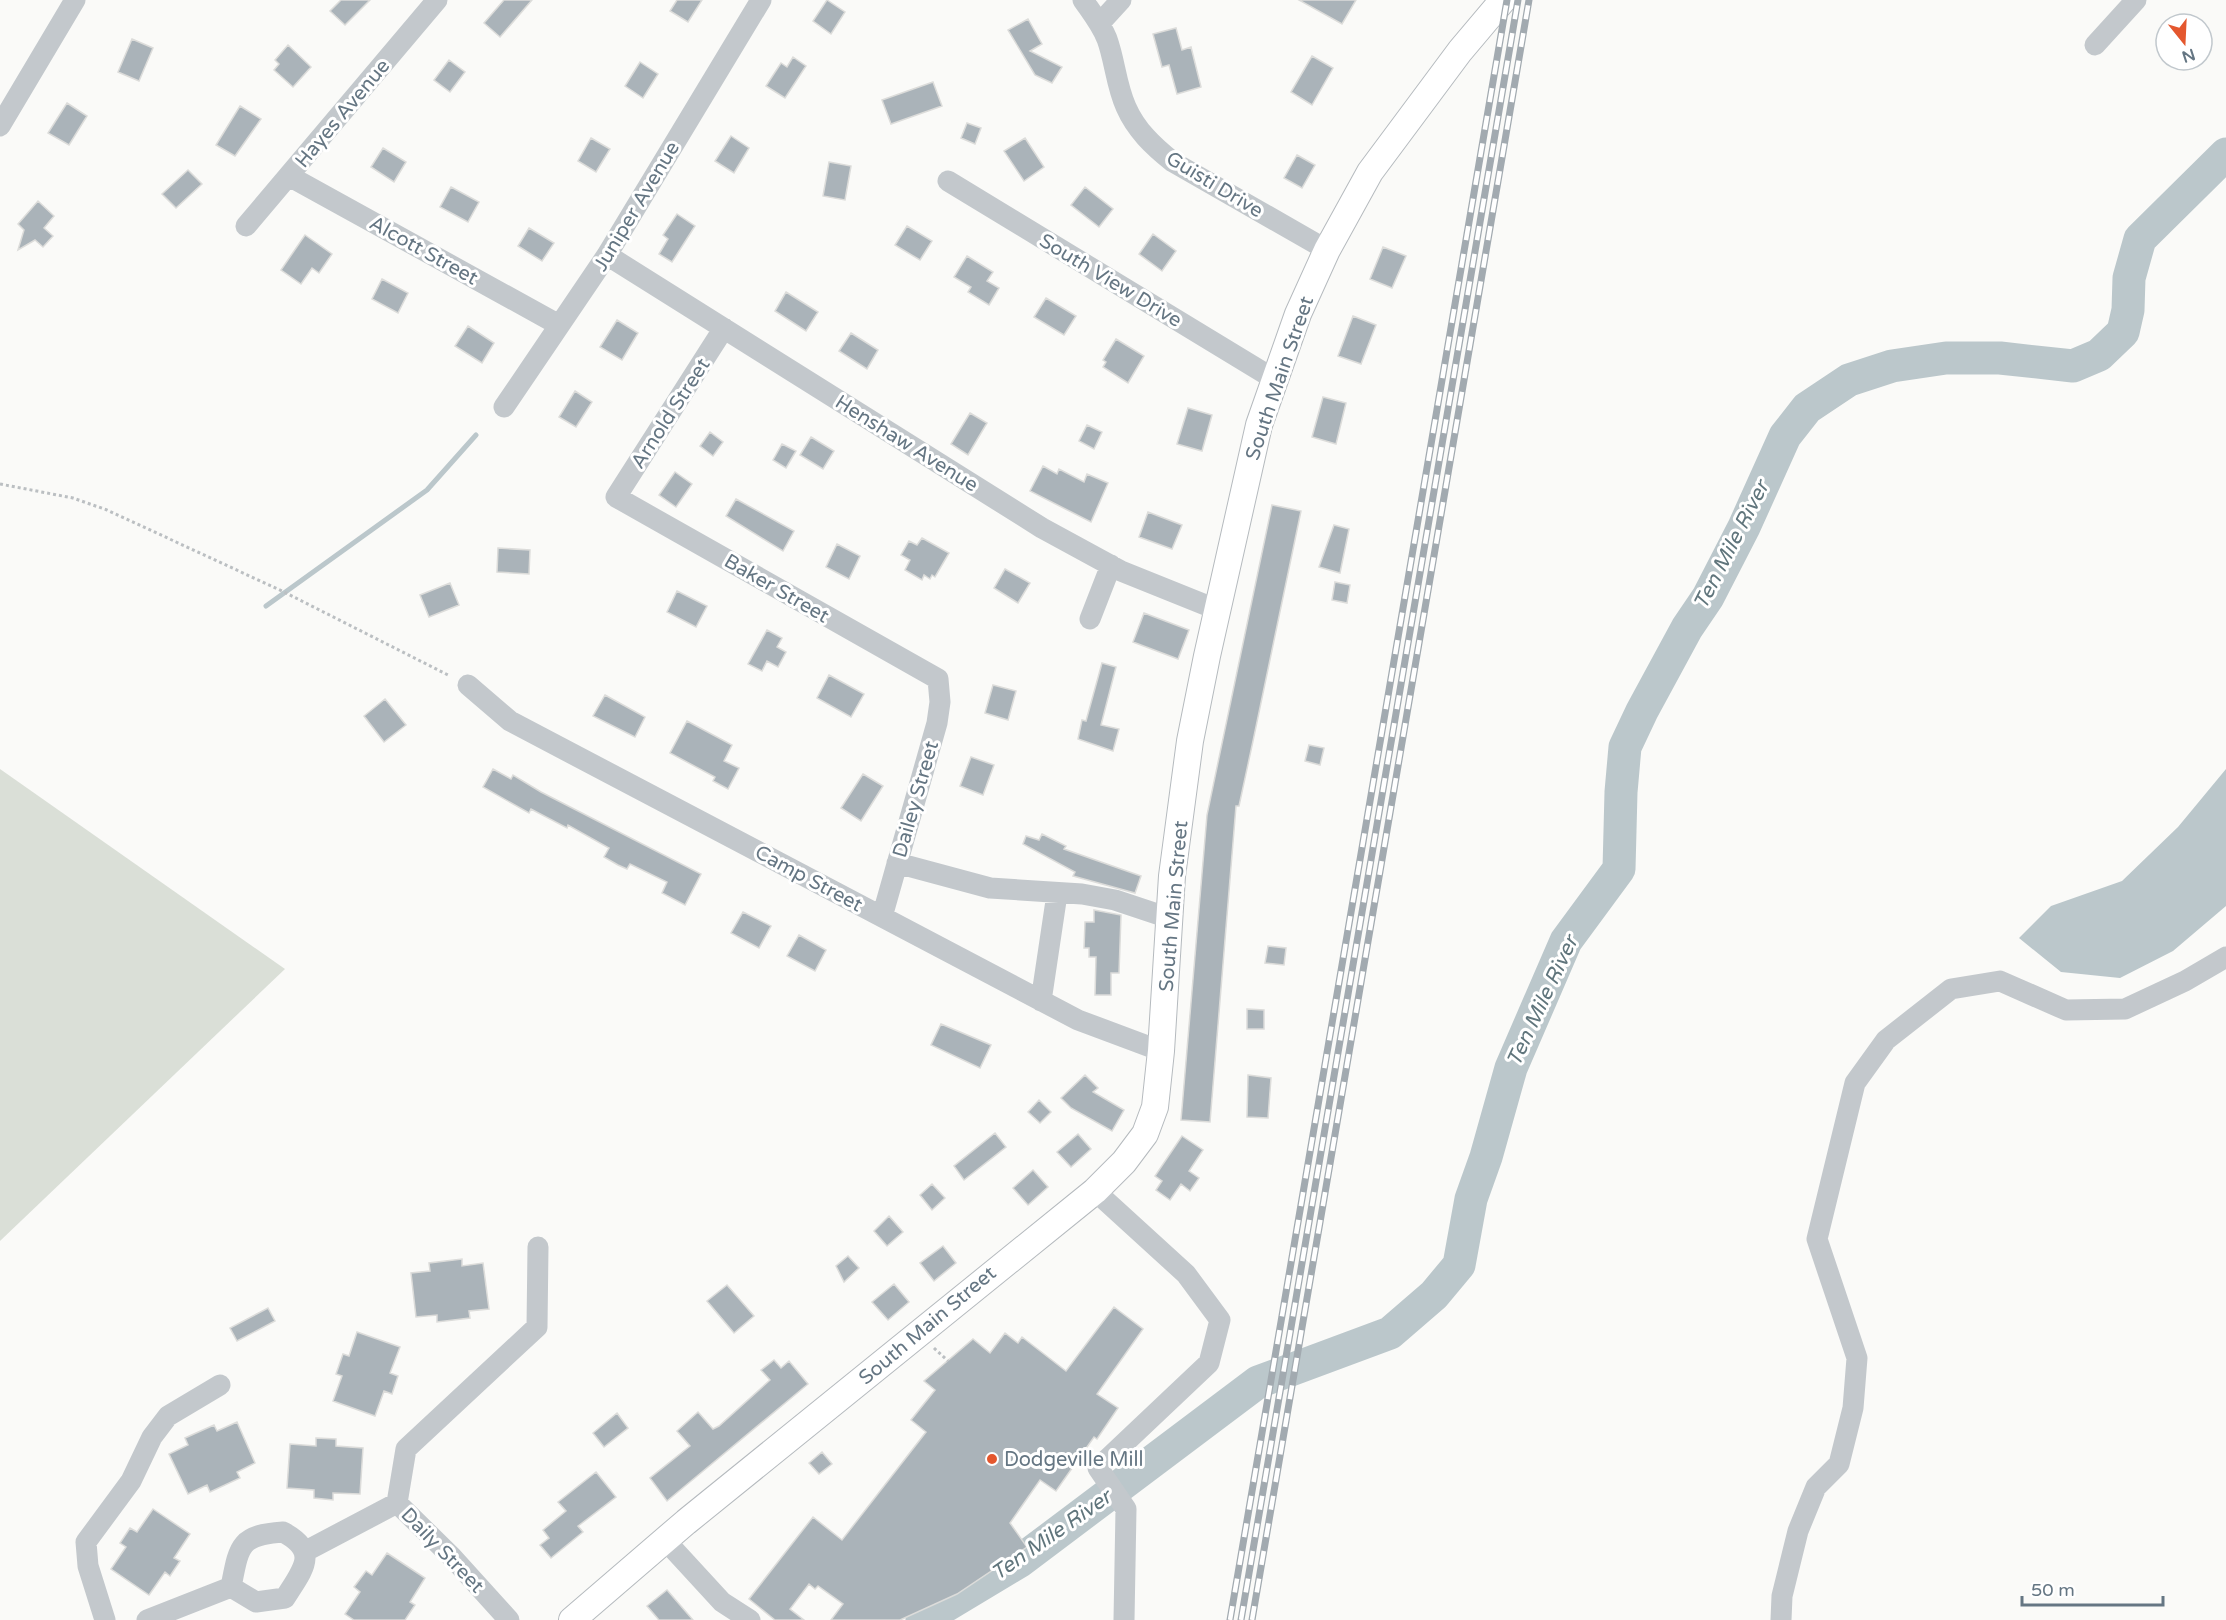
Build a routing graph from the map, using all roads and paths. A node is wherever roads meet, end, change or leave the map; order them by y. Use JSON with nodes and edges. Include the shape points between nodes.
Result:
{"nodes":[{"id":1,"x":75,"y":0,"type":"edge"},
{"id":2,"x":437,"y":0,"type":"edge"},
{"id":3,"x":761,"y":0,"type":"edge"},
{"id":4,"x":1083,"y":0,"type":"edge"},
{"id":5,"x":1121,"y":0,"type":"edge"},
{"id":6,"x":1503,"y":0,"type":"edge"},
{"id":7,"x":2136,"y":0,"type":"edge"},
{"id":8,"x":1100,"y":23,"type":"junction"},
{"id":9,"x":2095,"y":45,"type":"dead end"},
{"id":10,"x":0,"y":126,"type":"edge"},
{"id":11,"x":289,"y":176,"type":"junction"},
{"id":12,"x":948,"y":181,"type":"dead end"},
{"id":13,"x":246,"y":226,"type":"dead end"},
{"id":14,"x":1327,"y":250,"type":"junction"},
{"id":15,"x":607,"y":255,"type":"junction"},
{"id":16,"x":560,"y":326,"type":"junction"},
{"id":17,"x":724,"y":328,"type":"junction"},
{"id":18,"x":1274,"y":379,"type":"junction"},
{"id":19,"x":504,"y":406,"type":"dead end"},
{"id":20,"x":0,"y":484,"type":"edge"},
{"id":21,"x":616,"y":497,"type":"joint"},
{"id":22,"x":1111,"y":566,"type":"junction"},
{"id":23,"x":1218,"y":610,"type":"junction"},
{"id":24,"x":1090,"y":619,"type":"dead end"},
{"id":25,"x":938,"y":679,"type":"joint"},
{"id":26,"x":468,"y":685,"type":"joint"},
{"id":27,"x":897,"y":863,"type":"junction"},
{"id":28,"x":1057,"y":894,"type":"junction"},
{"id":29,"x":882,"y":917,"type":"junction"},
{"id":30,"x":1169,"y":918,"type":"junction"},
{"id":31,"x":2226,"y":957,"type":"edge"},
{"id":32,"x":1041,"y":1001,"type":"junction"},
{"id":33,"x":1161,"y":1051,"type":"junction"},
{"id":34,"x":1095,"y":1191,"type":"junction"},
{"id":35,"x":538,"y":1247,"type":"dead end"},
{"id":36,"x":934,"y":1348,"type":"dead end"},
{"id":37,"x":948,"y":1361,"type":"dead end"},
{"id":38,"x":220,"y":1385,"type":"dead end"},
{"id":39,"x":397,"y":1503,"type":"junction"},
{"id":40,"x":665,"y":1540,"type":"junction"},
{"id":41,"x":306,"y":1551,"type":"junction"},
{"id":42,"x":231,"y":1587,"type":"junction"},
{"id":43,"x":105,"y":1620,"type":"edge"},
{"id":44,"x":147,"y":1620,"type":"edge"},
{"id":45,"x":509,"y":1620,"type":"edge"},
{"id":46,"x":572,"y":1620,"type":"edge"},
{"id":47,"x":750,"y":1620,"type":"edge"},
{"id":48,"x":1124,"y":1620,"type":"edge"},
{"id":49,"x":1781,"y":1620,"type":"edge"}],
"edges":[{"from":1,"to":10,"type":"street"},
{"from":2,"to":11,"type":"street","name":"Hayes Avenue"},
{"from":3,"to":15,"type":"street","name":"Juniper Avenue"},
{"from":4,"to":8,"type":"street","name":"Guisti Drive"},
{"from":5,"to":8,"type":"street"},
{"from":6,"to":14,"type":"main road","name":"South Main Street","via":[[1370,172]]},
{"from":7,"to":9,"type":"street"},
{"from":8,"to":14,"type":"street","name":"Guisti Drive","via":[[1125,106],[1153,146],[1173,162]]},
{"from":11,"to":13,"type":"street","name":"Hayes Avenue"},
{"from":11,"to":16,"type":"street","name":"Alcott Street"},
{"from":12,"to":18,"type":"street","name":"South View Drive"},
{"from":14,"to":18,"type":"main road","name":"South Main Street"},
{"from":15,"to":16,"type":"street","name":"Juniper Avenue"},
{"from":15,"to":17,"type":"street","name":"Henshaw Avenue"},
{"from":16,"to":19,"type":"street","name":"Juniper Avenue"},
{"from":17,"to":21,"type":"street","name":"Arnold Street"},
{"from":17,"to":22,"type":"street","name":"Henshaw Avenue","via":[[1042,528]]},
{"from":18,"to":23,"type":"main road","name":"South Main Street","via":[[1259,425]]},
{"from":20,"to":26,"type":"path","via":[[73,498],[107,510],[282,591]]},
{"from":21,"to":25,"type":"street","name":"Baker Street"},
{"from":22,"to":23,"type":"street","name":"Henshaw Avenue"},
{"from":22,"to":24,"type":"street"},
{"from":23,"to":30,"type":"main road","name":"South Main Street","via":[[1190,741]]},
{"from":25,"to":27,"type":"street","name":"Dailey Street","via":[[937,723]]},
{"from":26,"to":29,"type":"street","name":"Camp Street","via":[[510,721]]},
{"from":27,"to":28,"type":"street","via":[[990,888]]},
{"from":27,"to":29,"type":"street","name":"Dailey Street"},
{"from":28,"to":30,"type":"street","via":[[1115,900]]},
{"from":28,"to":32,"type":"street"},
{"from":29,"to":32,"type":"street","name":"Camp Street"},
{"from":30,"to":33,"type":"main road","name":"South Main Street"},
{"from":31,"to":49,"type":"street","via":[[2125,1009],[2066,1010],[2000,981],[1951,989],[1886,1040],[1855,1083],[1817,1239],[1857,1358],[1853,1408],[1839,1464],[1816,1487],[1798,1531],[1782,1596]]},
{"from":32,"to":33,"type":"street","name":"Camp Street","via":[[1078,1020]]},
{"from":33,"to":34,"type":"main road","name":"South Main Street","via":[[1155,1107],[1144,1134],[1124,1162]]},
{"from":34,"to":40,"type":"main road","name":"South Main Street"},
{"from":34,"to":48,"type":"street","via":[[1186,1274],[1220,1320],[1209,1363],[1098,1468],[1126,1509]]},
{"from":35,"to":39,"type":"street","via":[[537,1327],[406,1449]]},
{"from":36,"to":37,"type":"path"},
{"from":38,"to":43,"type":"street","via":[[168,1416],[152,1437],[130,1481],[86,1542],[88,1566]]},
{"from":39,"to":41,"type":"street","name":"Daily Street"},
{"from":39,"to":45,"type":"street","name":"Daily Street"},
{"from":40,"to":46,"type":"main road","name":"South Main Street"},
{"from":40,"to":47,"type":"street","via":[[722,1602]]},
{"from":41,"to":42,"type":"street","via":[[304,1563],[285,1598],[256,1602]]},
{"from":41,"to":42,"type":"street","via":[[299,1541],[283,1532],[258,1534],[242,1546]]},
{"from":42,"to":44,"type":"street"}]}
